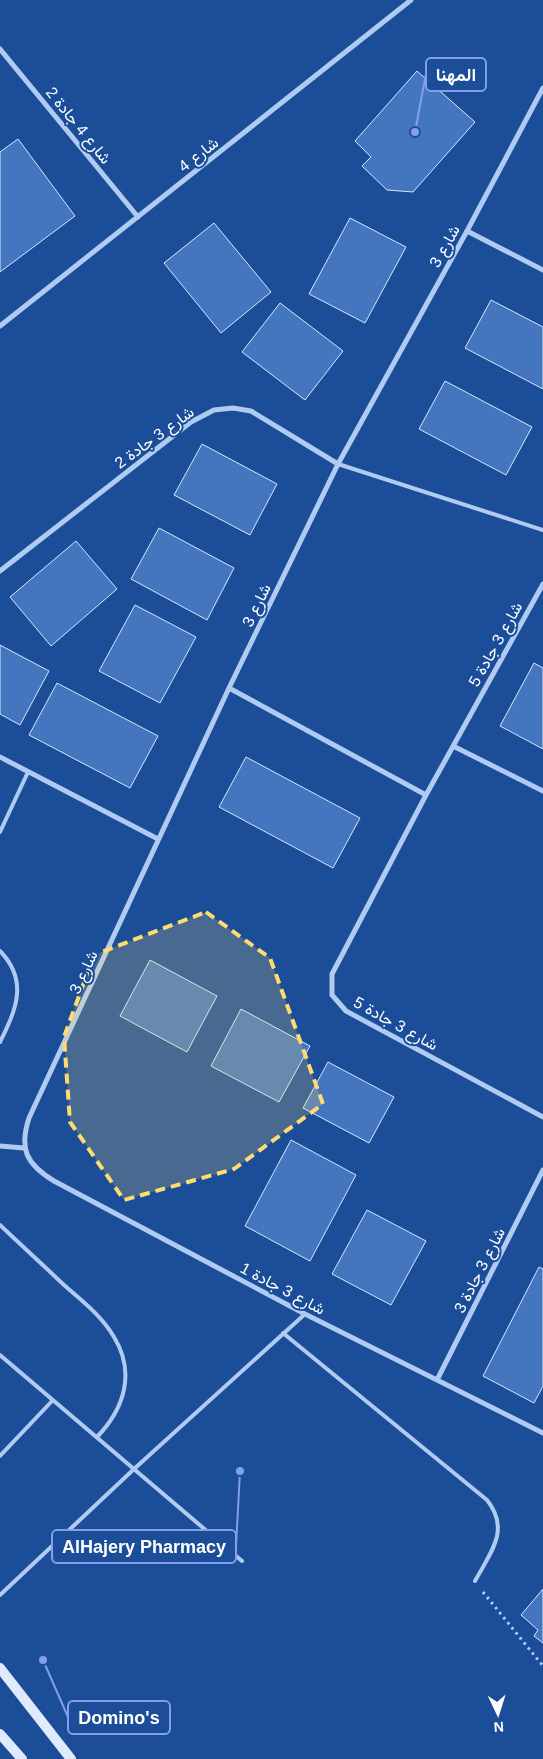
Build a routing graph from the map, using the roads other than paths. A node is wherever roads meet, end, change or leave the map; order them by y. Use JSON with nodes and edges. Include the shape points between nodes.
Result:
{"nodes":[{"id":1,"x":411,"y":0,"type":"edge"},
{"id":2,"x":0,"y":49,"type":"edge"},
{"id":3,"x":543,"y":88,"type":"edge"},
{"id":4,"x":138,"y":217,"type":"junction"},
{"id":5,"x":467,"y":231,"type":"junction"},
{"id":6,"x":543,"y":270,"type":"edge"},
{"id":7,"x":0,"y":326,"type":"edge"},
{"id":8,"x":338,"y":464,"type":"junction"},
{"id":9,"x":543,"y":530,"type":"edge"},
{"id":10,"x":0,"y":562,"type":"edge"},
{"id":11,"x":2,"y":570,"type":"edge"},
{"id":12,"x":543,"y":584,"type":"edge"},
{"id":13,"x":229,"y":688,"type":"junction"},
{"id":14,"x":453,"y":746,"type":"junction"},
{"id":15,"x":0,"y":757,"type":"edge"},
{"id":16,"x":28,"y":772,"type":"junction"},
{"id":17,"x":543,"y":791,"type":"edge"},
{"id":18,"x":426,"y":795,"type":"junction"},
{"id":19,"x":0,"y":832,"type":"edge"},
{"id":20,"x":158,"y":839,"type":"junction"},
{"id":21,"x":0,"y":951,"type":"edge"},
{"id":22,"x":0,"y":1042,"type":"edge"},
{"id":23,"x":543,"y":1118,"type":"edge"},
{"id":24,"x":0,"y":1146,"type":"edge"},
{"id":25,"x":24,"y":1148,"type":"junction"},
{"id":26,"x":543,"y":1170,"type":"edge"},
{"id":27,"x":0,"y":1225,"type":"edge"},
{"id":28,"x":305,"y":1314,"type":"junction"},
{"id":29,"x":283,"y":1334,"type":"junction"},
{"id":30,"x":0,"y":1355,"type":"edge"},
{"id":31,"x":437,"y":1380,"type":"junction"},
{"id":32,"x":53,"y":1400,"type":"junction"},
{"id":33,"x":543,"y":1433,"type":"edge"},
{"id":34,"x":96,"y":1437,"type":"junction"},
{"id":35,"x":0,"y":1456,"type":"edge"},
{"id":36,"x":134,"y":1469,"type":"junction"},
{"id":37,"x":242,"y":1560,"type":"dead end"},
{"id":38,"x":475,"y":1581,"type":"road end"},
{"id":39,"x":0,"y":1595,"type":"edge"},
{"id":40,"x":0,"y":1668,"type":"edge"},
{"id":41,"x":0,"y":1734,"type":"edge"},
{"id":42,"x":22,"y":1759,"type":"edge"},
{"id":43,"x":71,"y":1759,"type":"edge"}],
"edges":[{"from":1,"to":4,"type":"street","name":"شارع 4"},
{"from":2,"to":4,"type":"street","name":"شارع 4 جادة 2"},
{"from":3,"to":5,"type":"street","name":"شارع 3"},
{"from":4,"to":7,"type":"street","name":"شارع 4"},
{"from":5,"to":6,"type":"street"},
{"from":5,"to":8,"type":"street","name":"شارع 3"},
{"from":8,"to":9,"type":"lane"},
{"from":8,"to":11,"type":"street","name":"شارع 3 جادة 2","via":[[251,411],[233,408],[214,410],[191,422]]},
{"from":8,"to":13,"type":"street","name":"شارع 3"},
{"from":10,"to":11,"type":"lane"},
{"from":12,"to":14,"type":"street","name":"شارع 3 جادة 5"},
{"from":13,"to":18,"type":"street"},
{"from":13,"to":20,"type":"street","name":"شارع 3"},
{"from":14,"to":17,"type":"street"},
{"from":14,"to":18,"type":"street","name":"شارع 3 جادة 5"},
{"from":15,"to":16,"type":"street"},
{"from":16,"to":19,"type":"lane"},
{"from":16,"to":20,"type":"street"},
{"from":18,"to":23,"type":"street","name":"شارع 3 جادة 5","via":[[332,974],[332,995],[346,1011]]},
{"from":20,"to":25,"type":"street","name":"شارع 3","via":[[29,1118]]},
{"from":21,"to":22,"type":"lane","via":[[16,978],[18,992],[12,1018]]},
{"from":24,"to":25,"type":"street"},
{"from":25,"to":28,"type":"street","name":"شارع 3 جادة 1","via":[[35,1168],[54,1181]]},
{"from":26,"to":31,"type":"street","name":"شارع 3 جادة 3"},
{"from":27,"to":34,"type":"lane","via":[[97,1315],[120,1350],[125,1370],[124,1390],[115,1416]]},
{"from":28,"to":29,"type":"lane"},
{"from":28,"to":31,"type":"street","name":"شارع 3 جادة 1"},
{"from":29,"to":36,"type":"lane"},
{"from":29,"to":38,"type":"lane","via":[[486,1500],[492,1508],[498,1535]]},
{"from":30,"to":32,"type":"lane"},
{"from":31,"to":33,"type":"street","name":"شارع 3 جادة 1"},
{"from":32,"to":34,"type":"lane"},
{"from":32,"to":35,"type":"lane"},
{"from":34,"to":36,"type":"lane"},
{"from":36,"to":37,"type":"lane"},
{"from":36,"to":39,"type":"lane"},
{"from":40,"to":43,"type":"main road"},
{"from":41,"to":42,"type":"main road"}]}
